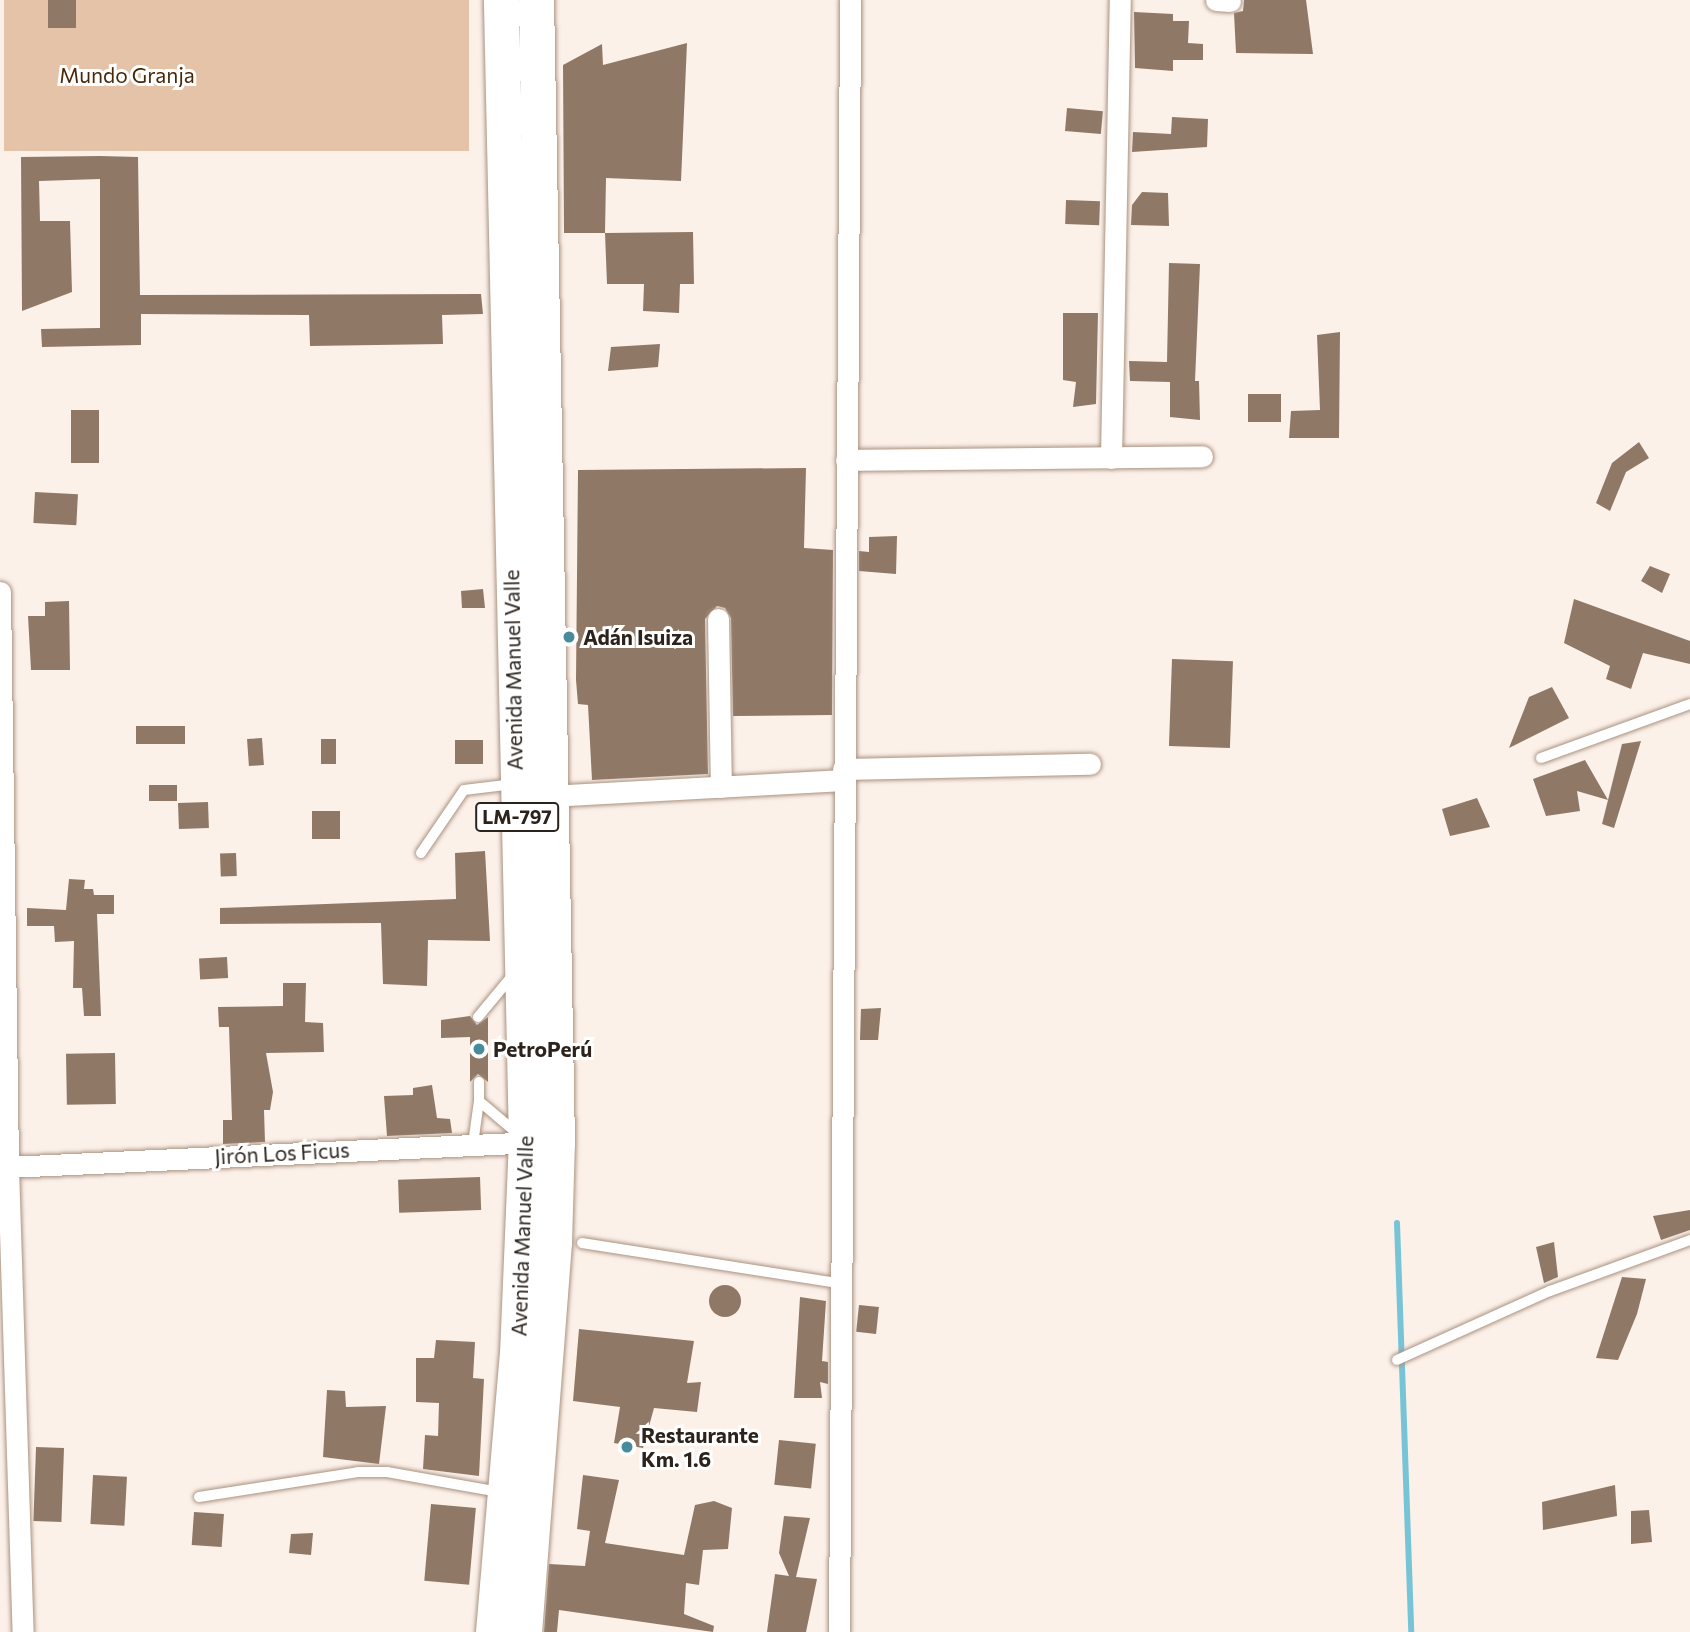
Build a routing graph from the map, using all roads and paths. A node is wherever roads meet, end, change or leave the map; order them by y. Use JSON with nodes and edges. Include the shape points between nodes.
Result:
{"nodes":[{"id":1,"x":501,"y":0,"type":"edge"},
{"id":2,"x":536,"y":0,"type":"edge"},
{"id":3,"x":850,"y":0,"type":"edge"},
{"id":4,"x":1120,"y":0,"type":"edge"},
{"id":5,"x":1216,"y":0,"type":"edge"},
{"id":6,"x":1230,"y":1,"type":"edge"},
{"id":7,"x":1202,"y":456,"type":"dead end"},
{"id":8,"x":1111,"y":458,"type":"junction"},
{"id":9,"x":846,"y":460,"type":"junction"},
{"id":10,"x":0,"y":592,"type":"edge"},
{"id":11,"x":718,"y":619,"type":"dead end"},
{"id":12,"x":1690,"y":704,"type":"edge"},
{"id":13,"x":1541,"y":758,"type":"dead end"},
{"id":14,"x":1090,"y":764,"type":"dead end"},
{"id":15,"x":843,"y":775,"type":"junction"},
{"id":16,"x":516,"y":784,"type":"junction"},
{"id":17,"x":720,"y":787,"type":"junction"},
{"id":18,"x":550,"y":796,"type":"junction"},
{"id":19,"x":421,"y":853,"type":"dead end"},
{"id":20,"x":521,"y":965,"type":"junction"},
{"id":21,"x":478,"y":1017,"type":"dead end"},
{"id":22,"x":479,"y":1082,"type":"dead end"},
{"id":23,"x":479,"y":1101,"type":"junction"},
{"id":24,"x":542,"y":1142,"type":"junction"},
{"id":25,"x":473,"y":1143,"type":"junction"},
{"id":26,"x":8,"y":1167,"type":"junction"},
{"id":27,"x":1690,"y":1240,"type":"edge"},
{"id":28,"x":582,"y":1243,"type":"dead end"},
{"id":29,"x":843,"y":1284,"type":"junction"},
{"id":30,"x":1397,"y":1360,"type":"dead end"},
{"id":31,"x":505,"y":1493,"type":"junction"},
{"id":32,"x":199,"y":1497,"type":"dead end"},
{"id":33,"x":23,"y":1632,"type":"edge"},
{"id":34,"x":493,"y":1632,"type":"edge"},
{"id":35,"x":524,"y":1632,"type":"edge"},
{"id":36,"x":839,"y":1632,"type":"edge"}],
"edges":[{"from":1,"to":16,"type":"main road","name":"Avenida Manuel Valle","number":"LM-797"},
{"from":2,"to":18,"type":"main road","name":"Avenida Manuel Valle","number":"LM-797"},
{"from":3,"to":9,"type":"street"},
{"from":4,"to":8,"type":"street"},
{"from":5,"to":6,"type":"street"},
{"from":7,"to":8,"type":"street"},
{"from":8,"to":9,"type":"street"},
{"from":9,"to":15,"type":"street"},
{"from":10,"to":26,"type":"street"},
{"from":11,"to":17,"type":"street"},
{"from":12,"to":13,"type":"lane"},
{"from":14,"to":15,"type":"street"},
{"from":15,"to":17,"type":"street"},
{"from":15,"to":29,"type":"street"},
{"from":16,"to":19,"type":"lane","via":[[464,790]]},
{"from":16,"to":20,"type":"main road","name":"Avenida Manuel Valle","number":"LM-797"},
{"from":17,"to":18,"type":"street"},
{"from":18,"to":24,"type":"main road","name":"Avenida Manuel Valle","number":"LM-797"},
{"from":20,"to":21,"type":"lane"},
{"from":20,"to":24,"type":"main road","name":"Avenida Manuel Valle","number":"LM-797"},
{"from":22,"to":23,"type":"lane"},
{"from":23,"to":24,"type":"lane"},
{"from":23,"to":25,"type":"lane"},
{"from":24,"to":25,"type":"street","name":"Jirón Los Ficus"},
{"from":24,"to":31,"type":"main road","name":"Avenida Manuel Valle","number":"LM-797"},
{"from":24,"to":35,"type":"main road","name":"Avenida Manuel Valle","number":"LM-797","via":[[554,1242]]},
{"from":25,"to":26,"type":"street","name":"Jirón Los Ficus"},
{"from":26,"to":33,"type":"street"},
{"from":27,"to":30,"type":"lane","via":[[1550,1291]]},
{"from":28,"to":29,"type":"lane"},
{"from":29,"to":36,"type":"street"},
{"from":31,"to":32,"type":"lane","via":[[387,1472],[358,1472]]},
{"from":31,"to":34,"type":"main road","name":"Avenida Manuel Valle","number":"LM-797"}]}
